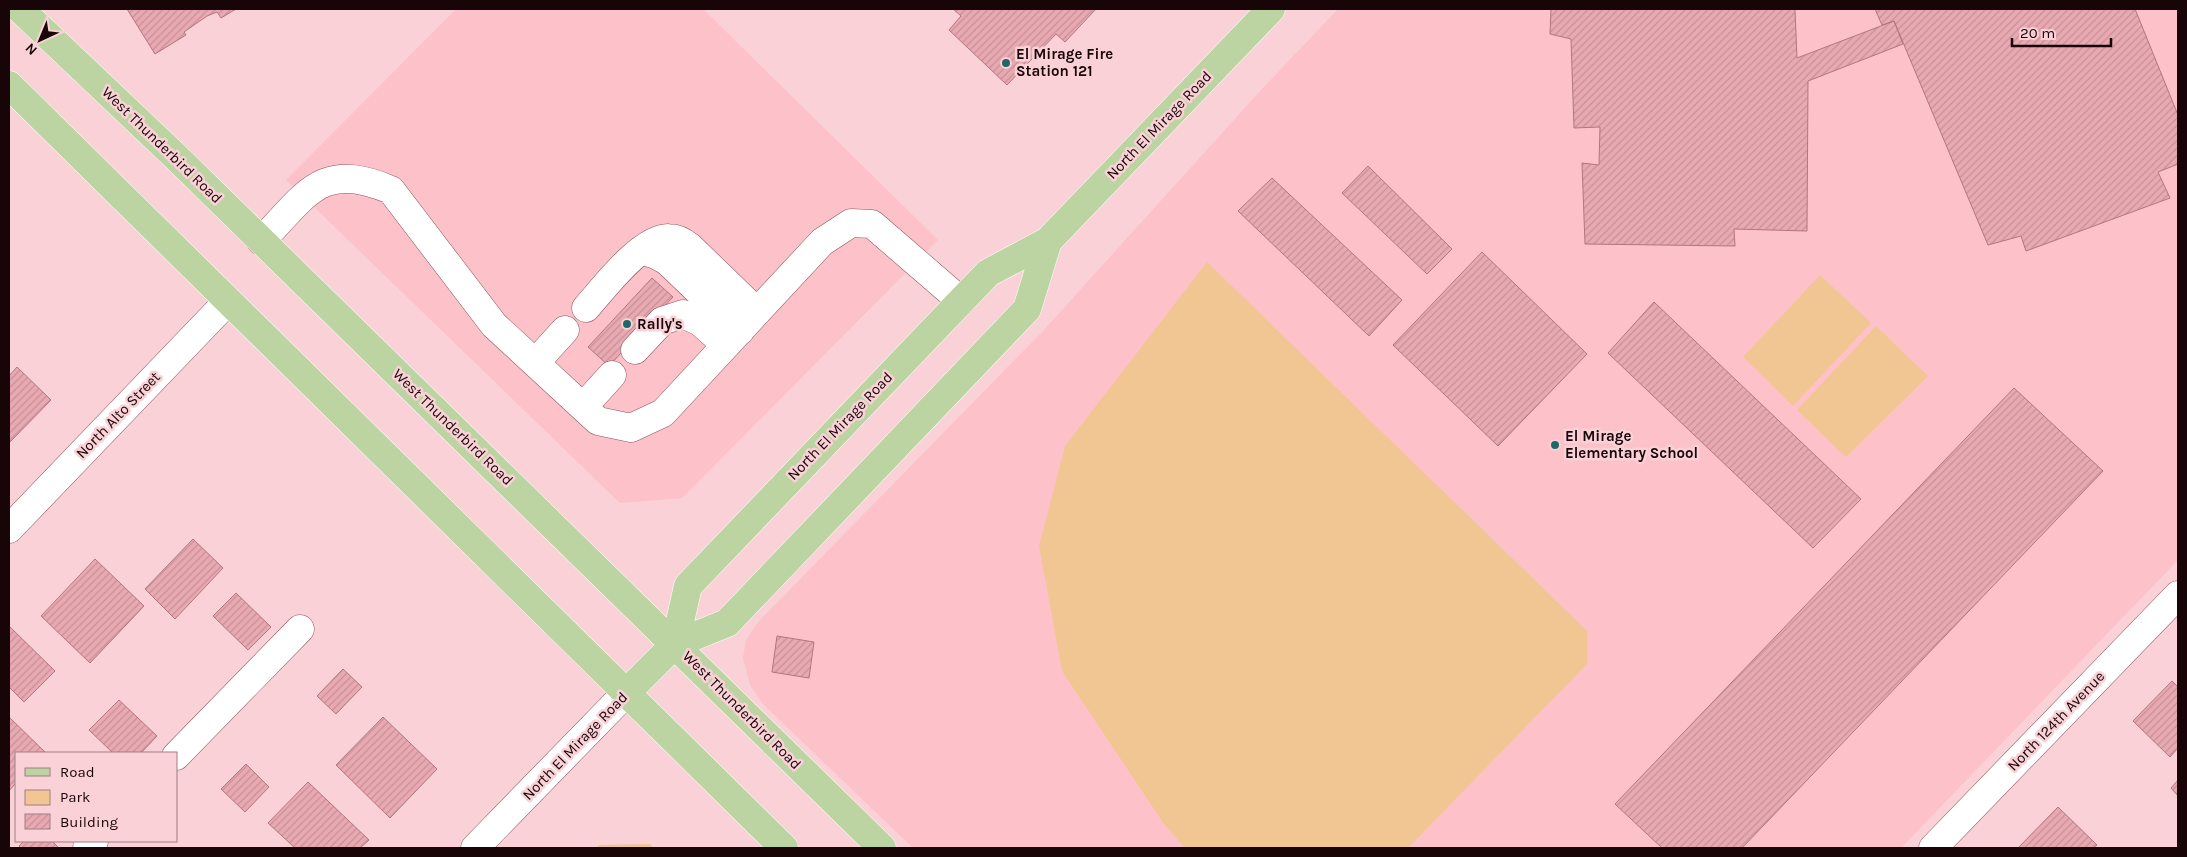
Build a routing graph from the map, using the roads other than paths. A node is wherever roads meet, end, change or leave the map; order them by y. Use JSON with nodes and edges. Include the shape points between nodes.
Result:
{"nodes":[{"id":1,"x":20,"y":9,"type":"edge"},
{"id":2,"x":1271,"y":9,"type":"edge"},
{"id":3,"x":9,"y":85,"type":"edge"},
{"id":4,"x":261,"y":241,"type":"junction"},
{"id":5,"x":1048,"y":241,"type":"junction"},
{"id":6,"x":961,"y":301,"type":"junction"},
{"id":7,"x":227,"y":302,"type":"junction"},
{"id":8,"x":586,"y":308,"type":"dead end"},
{"id":9,"x":741,"y":329,"type":"junction"},
{"id":10,"x":565,"y":330,"type":"dead end"},
{"id":11,"x":635,"y":350,"type":"dead end"},
{"id":12,"x":535,"y":363,"type":"junction"},
{"id":13,"x":612,"y":374,"type":"dead end"},
{"id":14,"x":583,"y":407,"type":"junction"},
{"id":15,"x":9,"y":529,"type":"edge"},
{"id":16,"x":2178,"y":595,"type":"edge"},
{"id":17,"x":300,"y":629,"type":"dead end"},
{"id":18,"x":675,"y":644,"type":"junction"},
{"id":19,"x":626,"y":693,"type":"junction"},
{"id":20,"x":178,"y":754,"type":"edge"},
{"id":21,"x":475,"y":848,"type":"edge"},
{"id":22,"x":784,"y":848,"type":"edge"},
{"id":23,"x":882,"y":848,"type":"edge"},
{"id":24,"x":1933,"y":848,"type":"edge"}],
"edges":[{"from":1,"to":4,"type":"main road","name":"West Thunderbird Road"},
{"from":2,"to":5,"type":"main road","name":"North El Mirage Road"},
{"from":3,"to":7,"type":"main road"},
{"from":4,"to":12,"type":"street","via":[[315,186],[347,179],[368,181],[391,190],[494,326]]},
{"from":4,"to":18,"type":"main road","name":"West Thunderbird Road"},
{"from":5,"to":6,"type":"main road","name":"North El Mirage Road","via":[[988,273]]},
{"from":5,"to":18,"type":"main road","name":"North El Mirage Road","via":[[1027,309],[727,623]]},
{"from":6,"to":9,"type":"street","via":[[872,224],[852,223],[822,242]]},
{"from":6,"to":18,"type":"main road","name":"North El Mirage Road","via":[[688,586]]},
{"from":7,"to":15,"type":"street","name":"North Alto Street"},
{"from":7,"to":19,"type":"main road"},
{"from":8,"to":9,"type":"street","via":[[641,250],[668,237],[681,240]]},
{"from":9,"to":11,"type":"street","via":[[700,322],[683,314],[662,321]]},
{"from":9,"to":14,"type":"street","via":[[663,413],[632,428],[598,421]]},
{"from":10,"to":12,"type":"street"},
{"from":12,"to":14,"type":"street"},
{"from":13,"to":14,"type":"street"},
{"from":16,"to":24,"type":"street","name":"North 124th Avenue"},
{"from":17,"to":20,"type":"street"},
{"from":18,"to":19,"type":"main road","name":"North El Mirage Road"},
{"from":18,"to":23,"type":"main road","name":"West Thunderbird Road"},
{"from":19,"to":21,"type":"street","name":"North El Mirage Road"},
{"from":19,"to":22,"type":"main road"}]}
